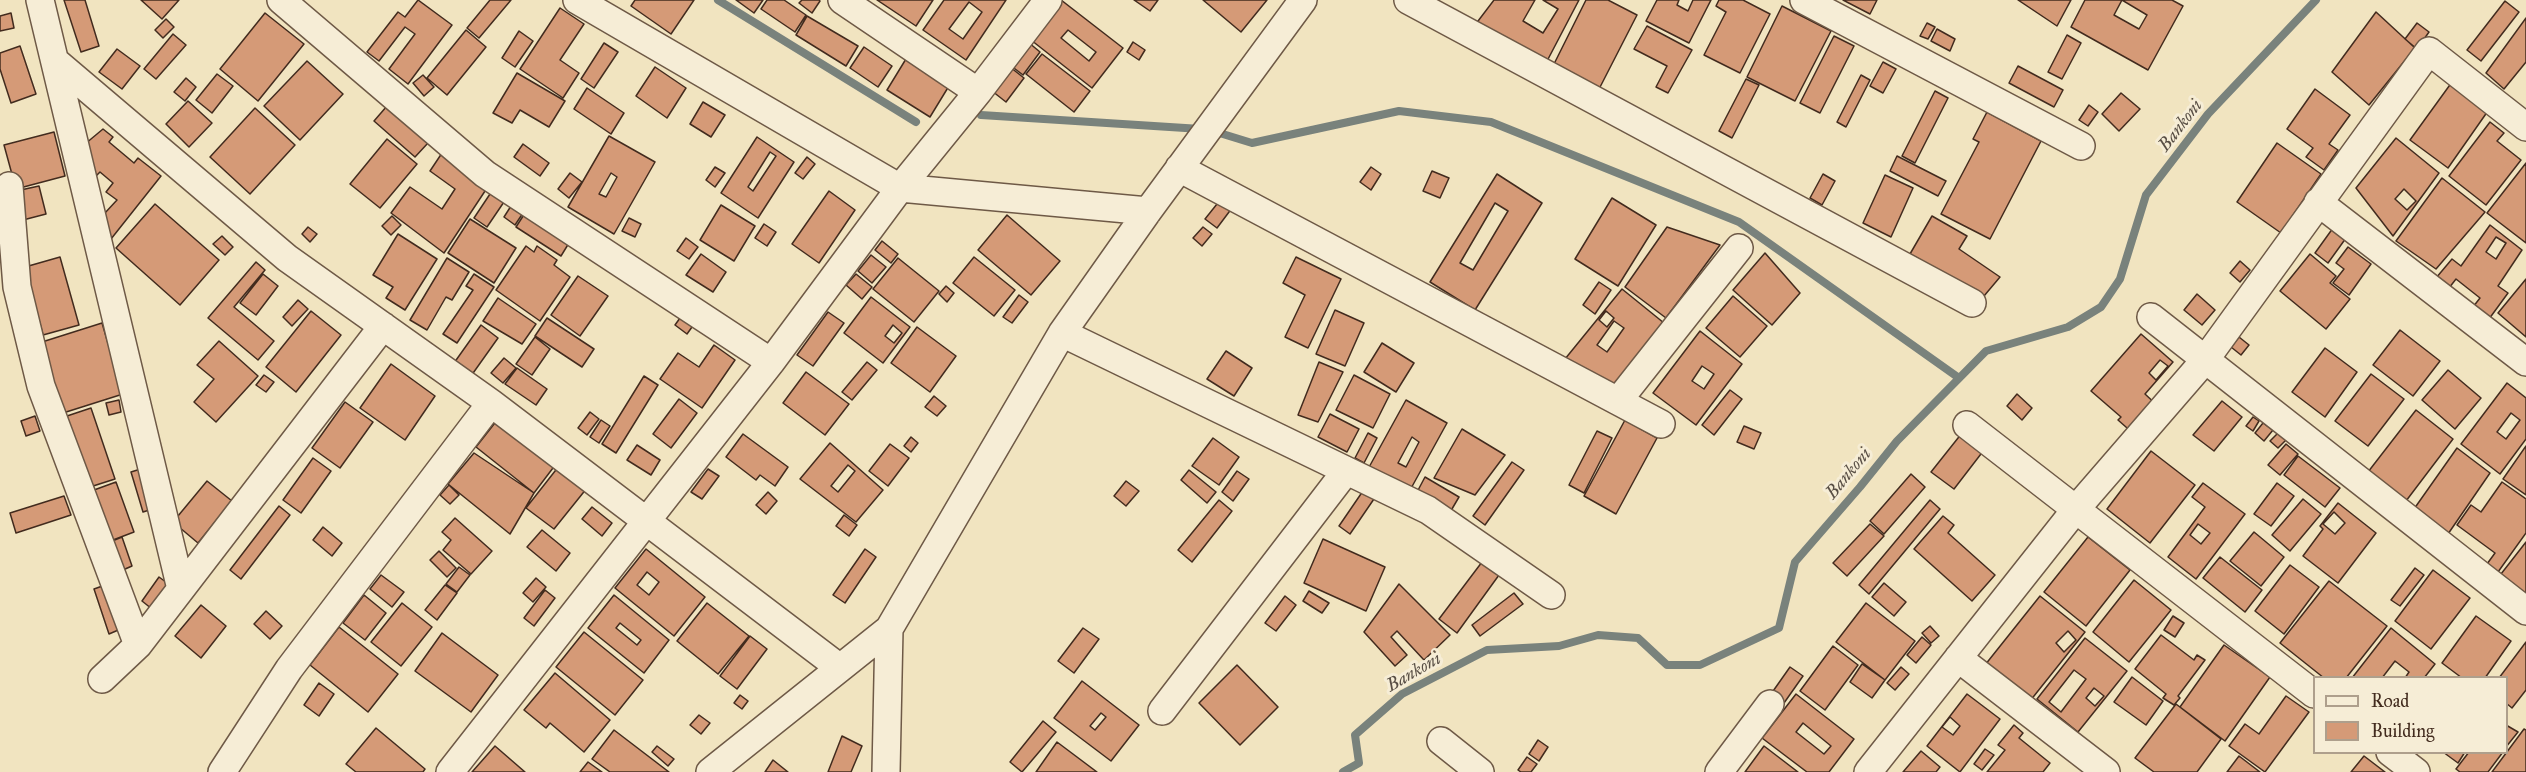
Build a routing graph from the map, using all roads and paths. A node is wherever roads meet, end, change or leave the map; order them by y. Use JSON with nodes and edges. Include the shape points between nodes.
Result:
{"nodes":[{"id":1,"x":40,"y":0,"type":"edge"},
{"id":2,"x":281,"y":0,"type":"edge"},
{"id":3,"x":577,"y":0,"type":"edge"},
{"id":4,"x":842,"y":0,"type":"edge"},
{"id":5,"x":1048,"y":0,"type":"edge"},
{"id":6,"x":1303,"y":0,"type":"edge"},
{"id":7,"x":1408,"y":0,"type":"edge"},
{"id":8,"x":1803,"y":0,"type":"edge"},
{"id":9,"x":55,"y":61,"type":"junction"},
{"id":10,"x":978,"y":92,"type":"junction"},
{"id":11,"x":2526,"y":127,"type":"edge"},
{"id":12,"x":2082,"y":146,"type":"dead end"},
{"id":13,"x":1179,"y":168,"type":"junction"},
{"id":14,"x":9,"y":186,"type":"dead end"},
{"id":15,"x":900,"y":188,"type":"junction"},
{"id":16,"x":2318,"y":202,"type":"junction"},
{"id":17,"x":1148,"y":211,"type":"junction"},
{"id":18,"x":1739,"y":248,"type":"dead end"},
{"id":19,"x":1972,"y":303,"type":"dead end"},
{"id":20,"x":2151,"y":317,"type":"dead end"},
{"id":21,"x":383,"y":326,"type":"junction"},
{"id":22,"x":1062,"y":333,"type":"junction"},
{"id":23,"x":2205,"y":360,"type":"junction"},
{"id":24,"x":771,"y":362,"type":"junction"},
{"id":25,"x":2526,"y":362,"type":"edge"},
{"id":26,"x":1618,"y":402,"type":"junction"},
{"id":27,"x":491,"y":403,"type":"junction"},
{"id":28,"x":1661,"y":424,"type":"dead end"},
{"id":29,"x":1967,"y":425,"type":"dead end"},
{"id":30,"x":1346,"y":471,"type":"junction"},
{"id":31,"x":2076,"y":509,"type":"junction"},
{"id":32,"x":647,"y":521,"type":"junction"},
{"id":33,"x":181,"y":589,"type":"junction"},
{"id":34,"x":1551,"y":595,"type":"dead end"},
{"id":35,"x":2526,"y":611,"type":"edge"},
{"id":36,"x":889,"y":629,"type":"junction"},
{"id":37,"x":138,"y":645,"type":"junction"},
{"id":38,"x":1958,"y":658,"type":"junction"},
{"id":39,"x":840,"y":668,"type":"junction"},
{"id":40,"x":102,"y":679,"type":"dead end"},
{"id":41,"x":2313,"y":693,"type":"edge"},
{"id":42,"x":1770,"y":704,"type":"dead end"},
{"id":43,"x":1162,"y":711,"type":"dead end"},
{"id":44,"x":1441,"y":741,"type":"dead end"},
{"id":45,"x":2391,"y":754,"type":"edge"},
{"id":46,"x":222,"y":772,"type":"edge"},
{"id":47,"x":450,"y":772,"type":"edge"},
{"id":48,"x":710,"y":772,"type":"edge"},
{"id":49,"x":886,"y":772,"type":"edge"},
{"id":50,"x":1480,"y":772,"type":"edge"},
{"id":51,"x":1719,"y":772,"type":"edge"},
{"id":52,"x":1868,"y":772,"type":"edge"},
{"id":53,"x":2106,"y":772,"type":"edge"},
{"id":54,"x":2416,"y":772,"type":"edge"}],
"edges":[{"from":1,"to":9,"type":"street"},
{"from":2,"to":24,"type":"street","via":[[484,174]]},
{"from":3,"to":15,"type":"street"},
{"from":4,"to":10,"type":"street"},
{"from":5,"to":10,"type":"street"},
{"from":6,"to":13,"type":"street"},
{"from":7,"to":19,"type":"street"},
{"from":8,"to":12,"type":"street"},
{"from":9,"to":21,"type":"street","via":[[287,258]]},
{"from":9,"to":33,"type":"street"},
{"from":10,"to":15,"type":"street"},
{"from":11,"to":16,"type":"street","via":[[2429,51]]},
{"from":13,"to":17,"type":"street"},
{"from":13,"to":26,"type":"street"},
{"from":14,"to":37,"type":"street","via":[[17,287],[41,386]]},
{"from":15,"to":17,"type":"street"},
{"from":15,"to":24,"type":"street"},
{"from":16,"to":23,"type":"street"},
{"from":16,"to":25,"type":"street"},
{"from":17,"to":22,"type":"street"},
{"from":18,"to":26,"type":"street"},
{"from":20,"to":23,"type":"street"},
{"from":21,"to":27,"type":"street"},
{"from":21,"to":33,"type":"street"},
{"from":22,"to":30,"type":"street"},
{"from":22,"to":36,"type":"street"},
{"from":23,"to":31,"type":"street"},
{"from":23,"to":35,"type":"street"},
{"from":24,"to":32,"type":"street"},
{"from":26,"to":28,"type":"street"},
{"from":27,"to":32,"type":"street"},
{"from":27,"to":46,"type":"street","via":[[289,669]]},
{"from":29,"to":31,"type":"street"},
{"from":30,"to":34,"type":"street","via":[[1428,510]]},
{"from":30,"to":43,"type":"street"},
{"from":31,"to":38,"type":"street"},
{"from":31,"to":41,"type":"street"},
{"from":32,"to":39,"type":"street"},
{"from":32,"to":47,"type":"street"},
{"from":33,"to":37,"type":"street"},
{"from":36,"to":39,"type":"street"},
{"from":36,"to":49,"type":"street"},
{"from":37,"to":40,"type":"street"},
{"from":38,"to":52,"type":"street"},
{"from":38,"to":53,"type":"street"},
{"from":39,"to":48,"type":"street"},
{"from":42,"to":51,"type":"street"},
{"from":44,"to":50,"type":"street"},
{"from":45,"to":54,"type":"street"}]}
